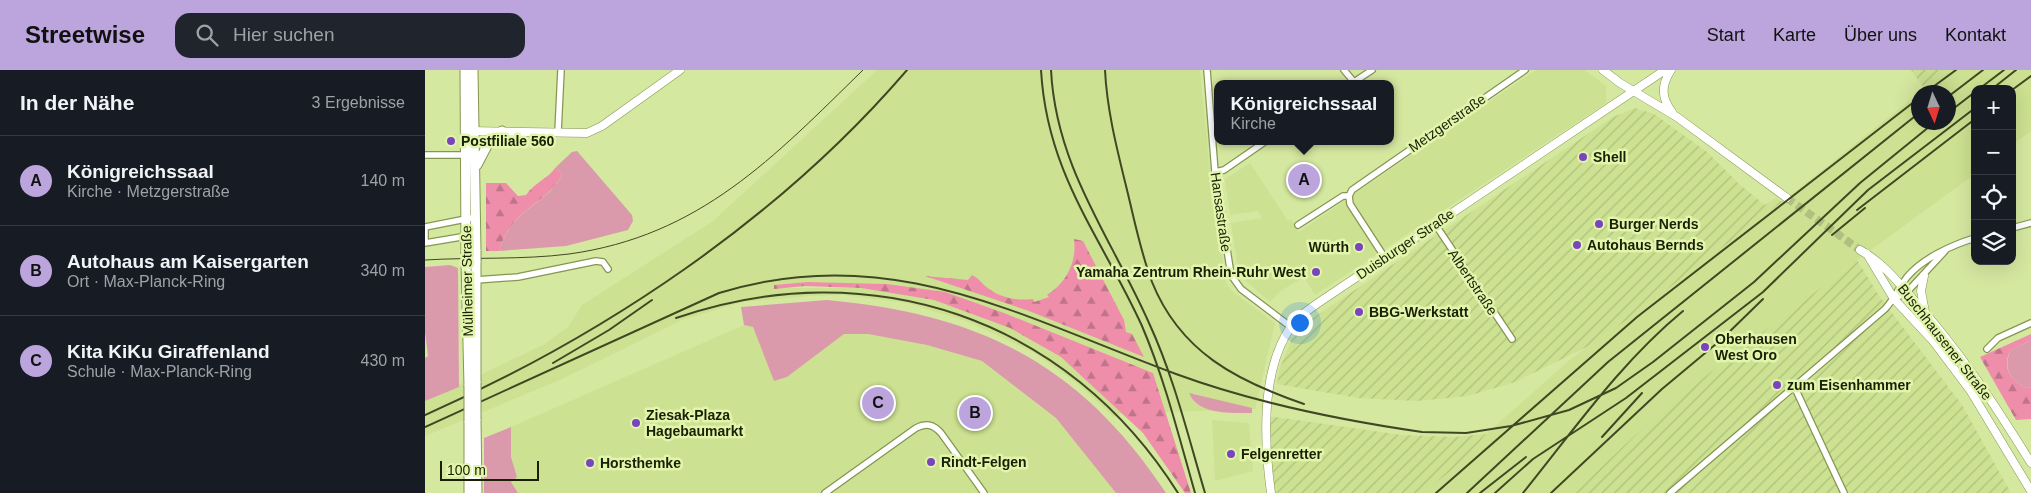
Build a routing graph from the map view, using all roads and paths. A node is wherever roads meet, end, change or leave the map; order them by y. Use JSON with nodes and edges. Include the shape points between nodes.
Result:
{"nodes":[{"id":1,"x":465,"y":70,"type":"edge"},
{"id":2,"x":473,"y":70,"type":"edge"},
{"id":3,"x":561,"y":70,"type":"edge"},
{"id":4,"x":680,"y":70,"type":"edge"},
{"id":5,"x":1207,"y":70,"type":"edge"},
{"id":6,"x":1371,"y":70,"type":"edge"},
{"id":7,"x":1525,"y":70,"type":"edge"},
{"id":8,"x":1603,"y":70,"type":"edge"},
{"id":9,"x":1665,"y":70,"type":"edge"},
{"id":10,"x":1671,"y":70,"type":"edge"},
{"id":11,"x":672,"y":73,"type":"edge"},
{"id":12,"x":1356,"y":80,"type":"edge"},
{"id":13,"x":1635,"y":91,"type":"junction"},
{"id":14,"x":1677,"y":117,"type":"junction"},
{"id":15,"x":471,"y":131,"type":"junction"},
{"id":16,"x":502,"y":131,"type":"junction"},
{"id":17,"x":558,"y":132,"type":"junction"},
{"id":18,"x":1260,"y":145,"type":"edge"},
{"id":19,"x":425,"y":155,"type":"edge"},
{"id":20,"x":466,"y":155,"type":"junction"},
{"id":21,"x":476,"y":167,"type":"junction"},
{"id":22,"x":1215,"y":172,"type":"junction"},
{"id":23,"x":1349,"y":196,"type":"junction"},
{"id":24,"x":1787,"y":198,"type":"tunnel mouth"},
{"id":25,"x":471,"y":217,"type":"junction"},
{"id":26,"x":2031,"y":223,"type":"edge"},
{"id":27,"x":1435,"y":224,"type":"junction"},
{"id":28,"x":1298,"y":225,"type":"dead end"},
{"id":29,"x":425,"y":227,"type":"edge"},
{"id":30,"x":2016,"y":227,"type":"edge"},
{"id":31,"x":471,"y":236,"type":"junction"},
{"id":32,"x":1971,"y":240,"type":"edge"},
{"id":33,"x":425,"y":241,"type":"edge"},
{"id":34,"x":1946,"y":250,"type":"junction"},
{"id":35,"x":471,"y":256,"type":"junction"},
{"id":36,"x":1385,"y":258,"type":"junction"},
{"id":37,"x":608,"y":269,"type":"dead end"},
{"id":38,"x":1924,"y":276,"type":"junction"},
{"id":39,"x":476,"y":280,"type":"junction"},
{"id":40,"x":1904,"y":289,"type":"junction"},
{"id":41,"x":1894,"y":299,"type":"junction"},
{"id":42,"x":1925,"y":312,"type":"junction"},
{"id":43,"x":2031,"y":324,"type":"edge"},
{"id":44,"x":1291,"y":326,"type":"junction"},
{"id":45,"x":1511,"y":339,"type":"dead end"},
{"id":46,"x":1987,"y":349,"type":"dead end"},
{"id":47,"x":472,"y":384,"type":"junction"},
{"id":48,"x":1794,"y":386,"type":"junction"},
{"id":49,"x":472,"y":420,"type":"junction"},
{"id":50,"x":2031,"y":463,"type":"edge"},
{"id":51,"x":2031,"y":491,"type":"edge"},
{"id":52,"x":469,"y":493,"type":"edge"},
{"id":53,"x":477,"y":493,"type":"edge"},
{"id":54,"x":825,"y":493,"type":"edge"},
{"id":55,"x":984,"y":493,"type":"edge"},
{"id":56,"x":1271,"y":493,"type":"edge"},
{"id":57,"x":1670,"y":493,"type":"edge"},
{"id":58,"x":1844,"y":493,"type":"edge"}],
"edges":[{"from":1,"to":15,"type":"main road","name":"Mülheimer Straße"},
{"from":2,"to":15,"type":"main road","name":"Mülheimer Straße"},
{"from":3,"to":17,"type":"street"},
{"from":4,"to":11,"type":"main road"},
{"from":5,"to":22,"type":"street","name":"Hansastraße"},
{"from":6,"to":12,"type":"street"},
{"from":7,"to":23,"type":"street","name":"Metzgerstraße","via":[[1354,187]]},
{"from":8,"to":13,"type":"main road"},
{"from":9,"to":13,"type":"main road","name":"Duisburger Straße"},
{"from":10,"to":14,"type":"main road","via":[[1664,83],[1664,98]]},
{"from":11,"to":17,"type":"main road","via":[[593,131]]},
{"from":13,"to":14,"type":"main road"},
{"from":13,"to":27,"type":"main road","name":"Duisburger Straße"},
{"from":14,"to":24,"type":"main road"},
{"from":15,"to":16,"type":"main road"},
{"from":15,"to":20,"type":"main road","name":"Mülheimer Straße"},
{"from":15,"to":21,"type":"main road","name":"Mülheimer Straße"},
{"from":16,"to":17,"type":"main road"},
{"from":16,"to":21,"type":"main road","via":[[489,142]]},
{"from":18,"to":22,"type":"street"},
{"from":19,"to":20,"type":"street"},
{"from":20,"to":21,"type":"main road"},
{"from":20,"to":25,"type":"main road","name":"Mülheimer Straße"},
{"from":21,"to":25,"type":"main road","name":"Mülheimer Straße"},
{"from":22,"to":44,"type":"street","name":"Hansastraße","via":[[1232,278],[1241,289]]},
{"from":23,"to":28,"type":"street","name":"Metzgerstraße","via":[[1343,196]]},
{"from":23,"to":36,"type":"street","via":[[1351,207]]},
{"from":25,"to":29,"type":"street"},
{"from":25,"to":31,"type":"main road","name":"Mülheimer Straße"},
{"from":26,"to":30,"type":"street"},
{"from":27,"to":36,"type":"main road","name":"Duisburger Straße"},
{"from":27,"to":45,"type":"street","name":"Albertstraße"},
{"from":29,"to":33,"type":"street"},
{"from":31,"to":33,"type":"street"},
{"from":31,"to":35,"type":"main road","name":"Mülheimer Straße"},
{"from":32,"to":34,"type":"street"},
{"from":34,"to":38,"type":"street"},
{"from":34,"to":40,"type":"street","via":[[1909,275]]},
{"from":35,"to":39,"type":"main road","name":"Mülheimer Straße"},
{"from":35,"to":47,"type":"main road","name":"Mülheimer Straße"},
{"from":36,"to":44,"type":"main road","name":"Duisburger Straße","via":[[1309,309]]},
{"from":37,"to":39,"type":"street","name":"Mülheimer Straße","via":[[599,261],[518,277]]},
{"from":38,"to":40,"type":"street"},
{"from":38,"to":42,"type":"main road","via":[[1921,291]]},
{"from":39,"to":47,"type":"main road","name":"Mülheimer Straße"},
{"from":40,"to":41,"type":"street"},
{"from":40,"to":41,"type":"main road","name":"Buschhausener Straße","via":[[1887,268],[1864,252]]},
{"from":40,"to":42,"type":"main road","name":"Buschhausener Straße"},
{"from":41,"to":48,"type":"street"},
{"from":41,"to":51,"type":"main road","name":"Buschhausener Straße","via":[[1934,342],[1970,390]]},
{"from":42,"to":50,"type":"main road","name":"Buschhausener Straße","via":[[1985,388]]},
{"from":43,"to":46,"type":"street","via":[[1998,338]]},
{"from":44,"to":56,"type":"main road","name":"Duisburger Straße","via":[[1275,362],[1265,419]]},
{"from":47,"to":49,"type":"main road","name":"Mülheimer Straße","bridge":true},
{"from":48,"to":57,"type":"street"},
{"from":48,"to":58,"type":"street"},
{"from":49,"to":52,"type":"main road","name":"Mülheimer Straße"},
{"from":49,"to":53,"type":"main road","name":"Mülheimer Straße"},
{"from":54,"to":55,"type":"street","via":[[915,428],[929,425],[941,432]]}]}
